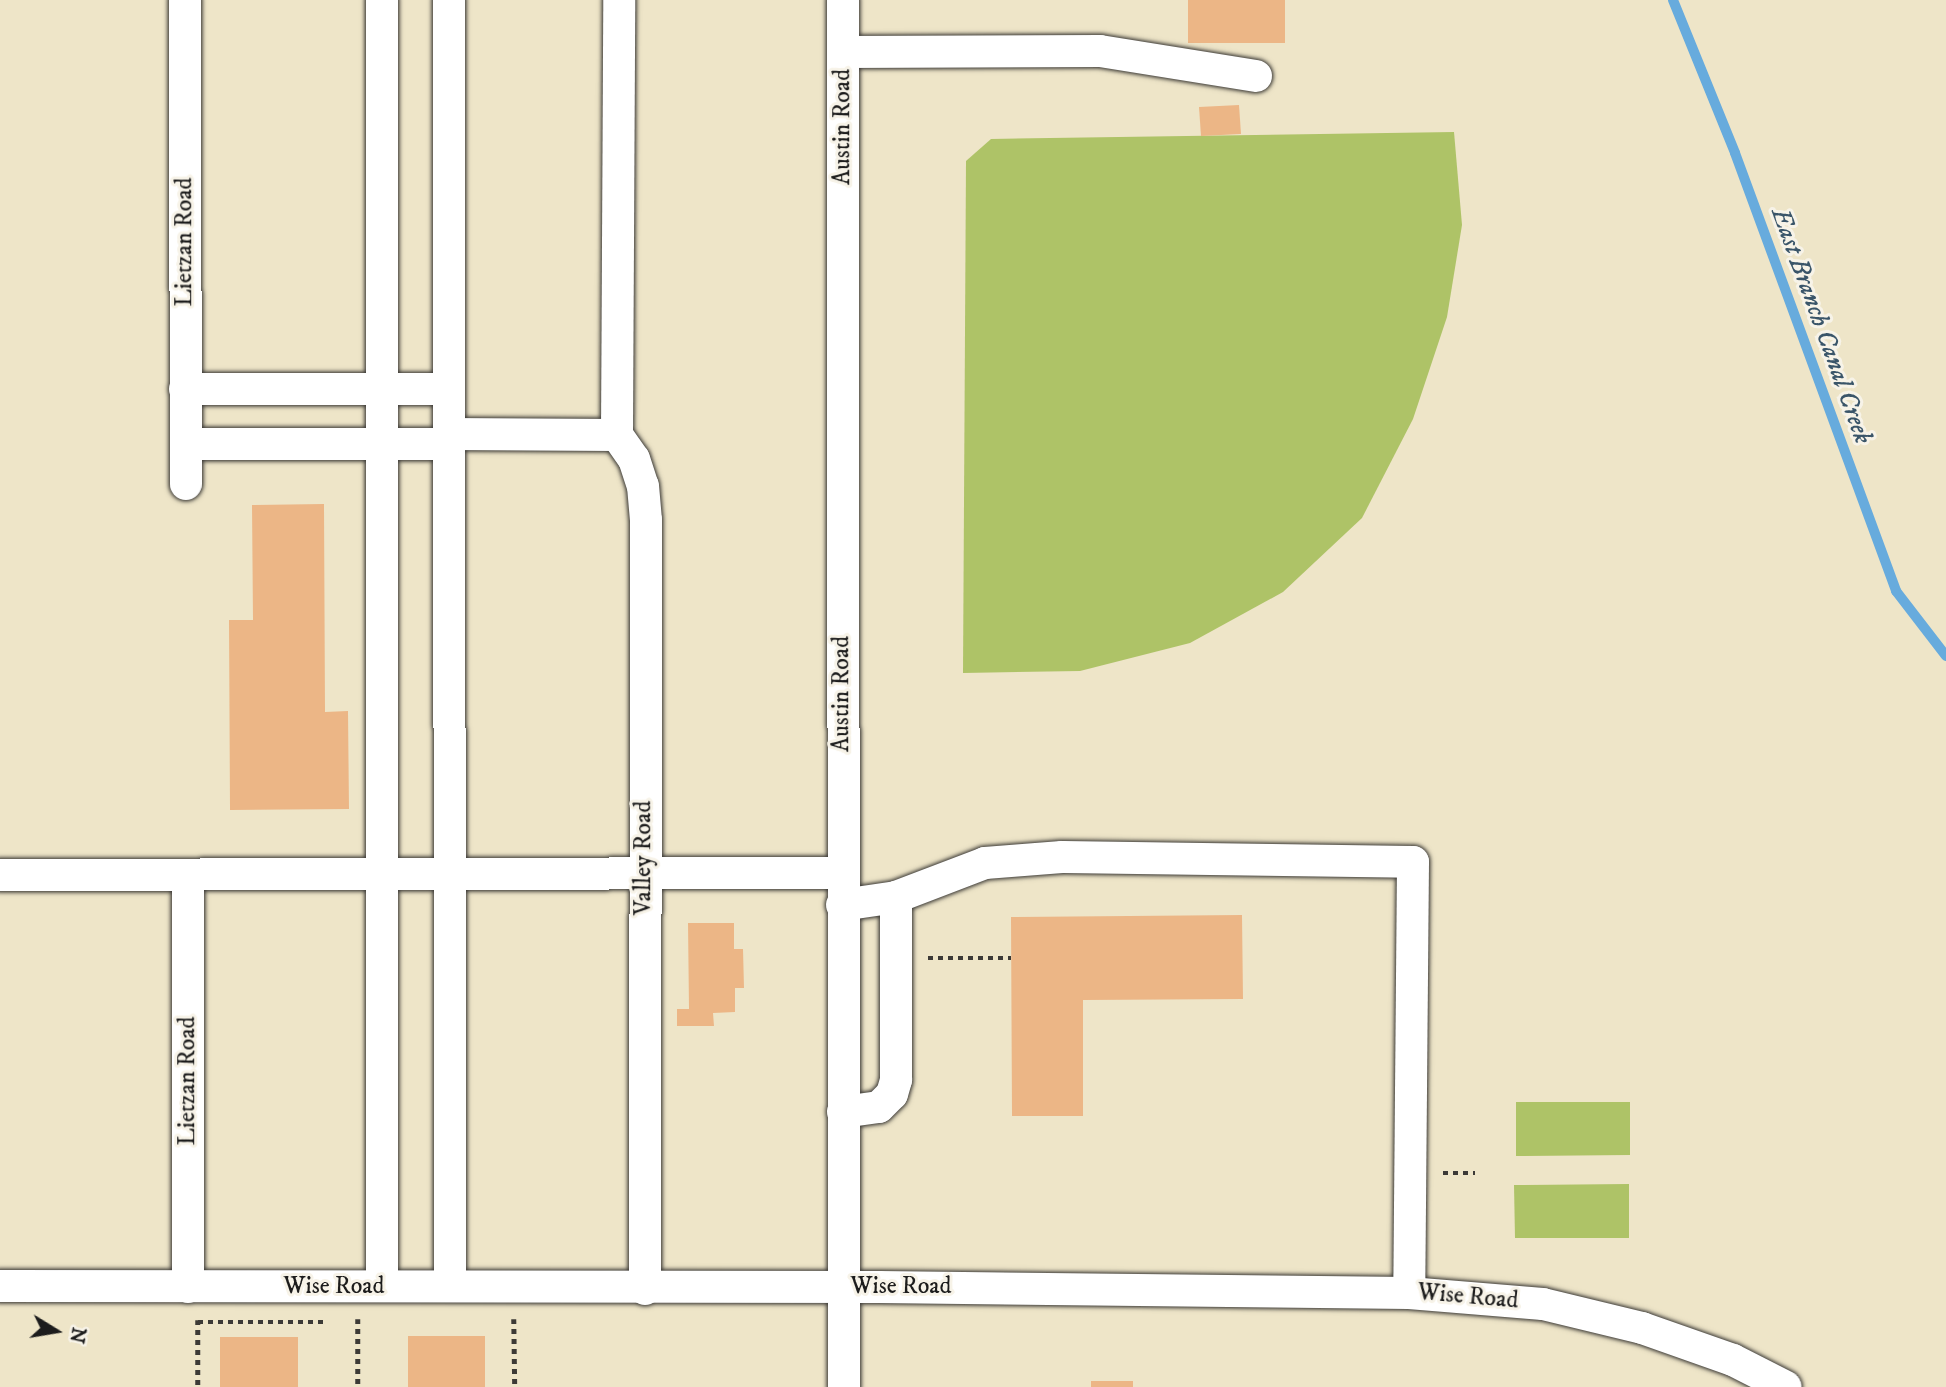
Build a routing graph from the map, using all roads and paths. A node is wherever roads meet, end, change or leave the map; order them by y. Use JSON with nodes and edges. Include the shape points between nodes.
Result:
{"nodes":[{"id":1,"x":185,"y":0,"type":"edge"},
{"id":2,"x":382,"y":0,"type":"edge"},
{"id":3,"x":449,"y":0,"type":"edge"},
{"id":4,"x":619,"y":0,"type":"edge"},
{"id":5,"x":843,"y":0,"type":"edge"},
{"id":6,"x":843,"y":52,"type":"junction"},
{"id":7,"x":1256,"y":76,"type":"dead end"},
{"id":8,"x":449,"y":388,"type":"junction"},
{"id":9,"x":185,"y":389,"type":"junction"},
{"id":10,"x":382,"y":389,"type":"junction"},
{"id":11,"x":617,"y":435,"type":"junction"},
{"id":12,"x":449,"y":439,"type":"junction"},
{"id":13,"x":186,"y":444,"type":"junction"},
{"id":14,"x":382,"y":444,"type":"junction"},
{"id":15,"x":186,"y":484,"type":"dead end"},
{"id":16,"x":841,"y":873,"type":"junction"},
{"id":17,"x":382,"y":874,"type":"junction"},
{"id":18,"x":450,"y":874,"type":"junction"},
{"id":19,"x":644,"y":874,"type":"junction"},
{"id":20,"x":0,"y":875,"type":"edge"},
{"id":21,"x":188,"y":875,"type":"junction"},
{"id":22,"x":896,"y":897,"type":"junction"},
{"id":23,"x":842,"y":905,"type":"junction"},
{"id":24,"x":843,"y":1112,"type":"junction"},
{"id":25,"x":0,"y":1286,"type":"edge"},
{"id":26,"x":370,"y":1286,"type":"junction"},
{"id":27,"x":450,"y":1286,"type":"junction"},
{"id":28,"x":193,"y":1287,"type":"junction"},
{"id":29,"x":514,"y":1287,"type":"junction"},
{"id":30,"x":844,"y":1287,"type":"junction"},
{"id":31,"x":645,"y":1289,"type":"junction"},
{"id":32,"x":1409,"y":1293,"type":"junction"},
{"id":33,"x":198,"y":1387,"type":"edge"},
{"id":34,"x":358,"y":1387,"type":"edge"},
{"id":35,"x":515,"y":1387,"type":"edge"},
{"id":36,"x":844,"y":1387,"type":"edge"},
{"id":37,"x":1786,"y":1387,"type":"edge"}],
"edges":[{"from":1,"to":9,"type":"street","name":"Lietzan Road"},
{"from":2,"to":10,"type":"street"},
{"from":3,"to":8,"type":"street"},
{"from":4,"to":11,"type":"street"},
{"from":5,"to":6,"type":"street","name":"Austin Road"},
{"from":6,"to":7,"type":"street","via":[[1100,51]]},
{"from":6,"to":16,"type":"street","name":"Austin Road"},
{"from":8,"to":10,"type":"street"},
{"from":8,"to":12,"type":"street"},
{"from":9,"to":10,"type":"street"},
{"from":9,"to":13,"type":"street","name":"Lietzan Road"},
{"from":10,"to":14,"type":"street"},
{"from":11,"to":12,"type":"street"},
{"from":11,"to":19,"type":"street","name":"Valley Road","via":[[635,459],[646,520]]},
{"from":12,"to":14,"type":"street"},
{"from":12,"to":18,"type":"street"},
{"from":13,"to":14,"type":"street"},
{"from":13,"to":15,"type":"street","name":"Lietzan Road"},
{"from":14,"to":17,"type":"street"},
{"from":16,"to":19,"type":"street"},
{"from":16,"to":23,"type":"street","name":"Austin Road"},
{"from":17,"to":18,"type":"street"},
{"from":17,"to":21,"type":"street"},
{"from":17,"to":26,"type":"street"},
{"from":18,"to":19,"type":"street"},
{"from":18,"to":27,"type":"street"},
{"from":19,"to":31,"type":"street","name":"Valley Road"},
{"from":20,"to":21,"type":"street"},
{"from":21,"to":28,"type":"street","name":"Lietzan Road"},
{"from":22,"to":23,"type":"street"},
{"from":22,"to":24,"type":"street","via":[[892,1094],[879,1107]]},
{"from":22,"to":32,"type":"street","via":[[985,863],[1062,857],[1413,862]]},
{"from":23,"to":24,"type":"street","name":"Austin Road"},
{"from":24,"to":30,"type":"street","name":"Austin Road"},
{"from":25,"to":28,"type":"street","name":"Wise Road"},
{"from":26,"to":27,"type":"street","name":"Wise Road"},
{"from":26,"to":28,"type":"street","name":"Wise Road"},
{"from":26,"to":34,"type":"path"},
{"from":27,"to":29,"type":"street","name":"Wise Road"},
{"from":28,"to":33,"type":"path"},
{"from":29,"to":31,"type":"street","name":"Wise Road"},
{"from":29,"to":35,"type":"path"},
{"from":30,"to":31,"type":"street","name":"Wise Road"},
{"from":30,"to":32,"type":"street","name":"Wise Road"},
{"from":30,"to":36,"type":"street","name":"Austin Road"},
{"from":32,"to":37,"type":"street","name":"Wise Road","via":[[1543,1304],[1642,1328],[1733,1360]]}]}
